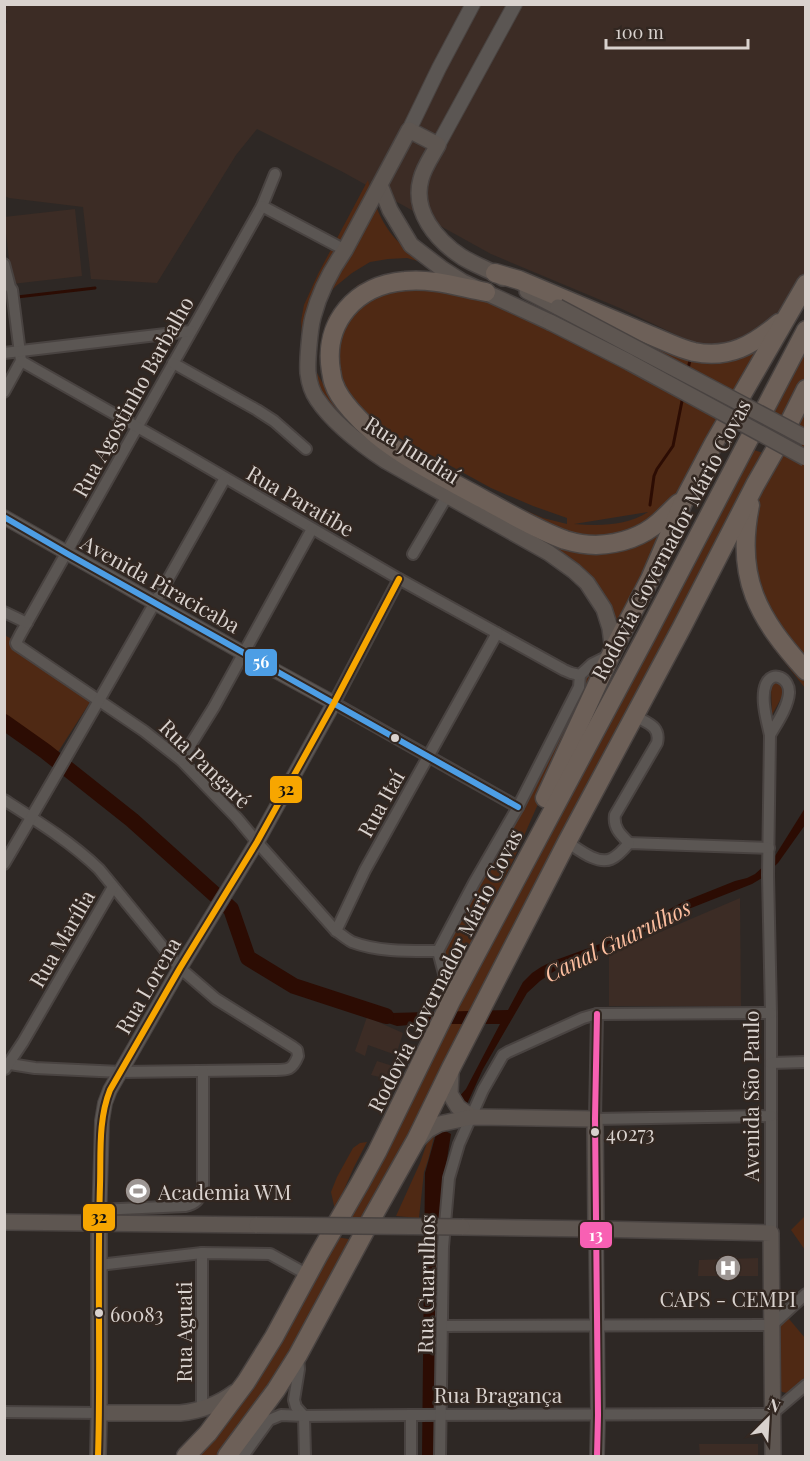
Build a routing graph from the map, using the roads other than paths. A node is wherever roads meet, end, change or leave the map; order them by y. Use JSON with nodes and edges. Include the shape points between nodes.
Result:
{"nodes":[{"id":1,"x":473,"y":4,"type":"edge"},
{"id":2,"x":515,"y":4,"type":"edge"},
{"id":3,"x":410,"y":130,"type":"junction"},
{"id":4,"x":438,"y":145,"type":"junction"},
{"id":5,"x":274,"y":174,"type":"dead end"},
{"id":6,"x":380,"y":185,"type":"junction"},
{"id":7,"x":262,"y":206,"type":"junction"},
{"id":8,"x":345,"y":250,"type":"junction"},
{"id":9,"x":4,"y":264,"type":"edge"},
{"id":10,"x":495,"y":273,"type":"junction"},
{"id":11,"x":806,"y":284,"type":"edge"},
{"id":12,"x":486,"y":292,"type":"junction"},
{"id":13,"x":788,"y":316,"type":"junction"},
{"id":14,"x":806,"y":330,"type":"edge"},
{"id":15,"x":191,"y":331,"type":"junction"},
{"id":16,"x":4,"y":353,"type":"edge"},
{"id":17,"x":20,"y":356,"type":"junction"},
{"id":18,"x":173,"y":363,"type":"junction"},
{"id":19,"x":806,"y":389,"type":"edge"},
{"id":20,"x":4,"y":392,"type":"edge"},
{"id":21,"x":137,"y":427,"type":"junction"},
{"id":22,"x":806,"y":438,"type":"edge"},
{"id":23,"x":306,"y":449,"type":"dead end"},
{"id":24,"x":806,"y":458,"type":"edge"},
{"id":25,"x":225,"y":478,"type":"junction"},
{"id":26,"x":755,"y":485,"type":"junction"},
{"id":27,"x":447,"y":496,"type":"junction"},
{"id":28,"x":685,"y":498,"type":"junction"},
{"id":29,"x":4,"y":517,"type":"edge"},
{"id":30,"x":312,"y":529,"type":"junction"},
{"id":31,"x":66,"y":553,"type":"junction"},
{"id":32,"x":413,"y":554,"type":"dead end"},
{"id":33,"x":399,"y":579,"type":"junction"},
{"id":34,"x":155,"y":603,"type":"junction"},
{"id":35,"x":4,"y":612,"type":"edge"},
{"id":36,"x":27,"y":623,"type":"junction"},
{"id":37,"x":497,"y":633,"type":"junction"},
{"id":38,"x":20,"y":635,"type":"joint"},
{"id":39,"x":243,"y":653,"type":"junction"},
{"id":40,"x":612,"y":653,"type":"junction"},
{"id":41,"x":806,"y":671,"type":"edge"},
{"id":42,"x":580,"y":675,"type":"junction"},
{"id":43,"x":100,"y":701,"type":"junction"},
{"id":44,"x":334,"y":703,"type":"junction"},
{"id":45,"x":635,"y":716,"type":"junction"},
{"id":46,"x":770,"y":735,"type":"junction"},
{"id":47,"x":429,"y":757,"type":"junction"},
{"id":48,"x":181,"y":760,"type":"junction"},
{"id":49,"x":4,"y":800,"type":"edge"},
{"id":50,"x":518,"y":807,"type":"junction"},
{"id":51,"x":32,"y":817,"type":"junction"},
{"id":52,"x":257,"y":842,"type":"junction"},
{"id":53,"x":567,"y":842,"type":"junction"},
{"id":54,"x":629,"y":843,"type":"junction"},
{"id":55,"x":768,"y":848,"type":"junction"},
{"id":56,"x":4,"y":864,"type":"edge"},
{"id":57,"x":113,"y":887,"type":"junction"},
{"id":58,"x":503,"y":902,"type":"junction"},
{"id":59,"x":336,"y":931,"type":"junction"},
{"id":60,"x":438,"y":951,"type":"junction"},
{"id":61,"x":180,"y":968,"type":"junction"},
{"id":62,"x":451,"y":1000,"type":"junction"},
{"id":63,"x":771,"y":1013,"type":"junction"},
{"id":64,"x":597,"y":1014,"type":"junction"},
{"id":65,"x":806,"y":1062,"type":"edge"},
{"id":66,"x":771,"y":1063,"type":"junction"},
{"id":67,"x":5,"y":1066,"type":"edge"},
{"id":68,"x":451,"y":1068,"type":"junction"},
{"id":69,"x":203,"y":1071,"type":"junction"},
{"id":70,"x":120,"y":1072,"type":"junction"},
{"id":71,"x":461,"y":1115,"type":"junction"},
{"id":72,"x":771,"y":1116,"type":"junction"},
{"id":73,"x":595,"y":1119,"type":"junction"},
{"id":74,"x":411,"y":1148,"type":"junction"},
{"id":75,"x":99,"y":1217,"type":"junction"},
{"id":76,"x":4,"y":1222,"type":"edge"},
{"id":77,"x":596,"y":1228,"type":"junction"},
{"id":78,"x":771,"y":1233,"type":"junction"},
{"id":79,"x":202,"y":1253,"type":"junction"},
{"id":80,"x":99,"y":1265,"type":"junction"},
{"id":81,"x":308,"y":1275,"type":"junction"},
{"id":82,"x":806,"y":1294,"type":"edge"},
{"id":83,"x":596,"y":1325,"type":"junction"},
{"id":84,"x":772,"y":1325,"type":"junction"},
{"id":85,"x":443,"y":1326,"type":"junction"},
{"id":86,"x":298,"y":1355,"type":"junction"},
{"id":87,"x":246,"y":1382,"type":"junction"},
{"id":88,"x":806,"y":1385,"type":"edge"},
{"id":89,"x":202,"y":1410,"type":"junction"},
{"id":90,"x":4,"y":1412,"type":"edge"},
{"id":91,"x":99,"y":1413,"type":"junction"},
{"id":92,"x":772,"y":1414,"type":"junction"},
{"id":93,"x":415,"y":1415,"type":"junction"},
{"id":94,"x":439,"y":1415,"type":"junction"},
{"id":95,"x":598,"y":1415,"type":"junction"},
{"id":96,"x":304,"y":1416,"type":"junction"},
{"id":97,"x":98,"y":1456,"type":"edge"},
{"id":98,"x":186,"y":1456,"type":"edge"},
{"id":99,"x":227,"y":1456,"type":"edge"},
{"id":100,"x":243,"y":1456,"type":"edge"},
{"id":101,"x":305,"y":1456,"type":"edge"},
{"id":102,"x":411,"y":1456,"type":"edge"},
{"id":103,"x":440,"y":1456,"type":"edge"},
{"id":104,"x":597,"y":1456,"type":"edge"},
{"id":105,"x":772,"y":1456,"type":"edge"}],
"edges":[{"from":1,"to":3,"type":"street","name":"Rua Jundiaí"},
{"from":2,"to":4,"type":"street"},
{"from":3,"to":4,"type":"main road"},
{"from":3,"to":6,"type":"main road","name":"Rua Jundiaí"},
{"from":4,"to":10,"type":"main road","via":[[419,189],[422,211],[446,245]]},
{"from":5,"to":7,"type":"street","name":"Rua Agostinho Barbalho"},
{"from":6,"to":8,"type":"main road","name":"Rua Jundiaí"},
{"from":6,"to":12,"type":"main road","via":[[411,245],[463,282]]},
{"from":7,"to":8,"type":"street"},
{"from":7,"to":15,"type":"street","name":"Rua Agostinho Barbalho"},
{"from":8,"to":27,"type":"main road","name":"Rua Jundiaí","via":[[312,319],[308,373],[316,398],[363,446]]},
{"from":9,"to":17,"type":"street","via":[[13,295]]},
{"from":10,"to":13,"type":"highway","via":[[694,352],[735,351],[764,336]]},
{"from":10,"to":22,"type":"main road","bridge":true},
{"from":11,"to":13,"type":"highway"},
{"from":12,"to":24,"type":"main road","bridge":true,"via":[[629,362]]},
{"from":12,"to":28,"type":"highway","via":[[430,281],[404,281],[358,298],[336,324],[330,350],[334,385],[343,400],[375,433],[424,467],[565,540],[596,545],[639,536]]},
{"from":13,"to":28,"type":"highway"},
{"from":14,"to":58,"type":"highway","name":"Rodovia Governador Mário Covas"},
{"from":15,"to":17,"type":"street"},
{"from":15,"to":18,"type":"street","name":"Rua Agostinho Barbalho"},
{"from":16,"to":17,"type":"street"},
{"from":17,"to":20,"type":"street"},
{"from":17,"to":21,"type":"street","name":"Rua Paratibe"},
{"from":18,"to":21,"type":"street","name":"Rua Agostinho Barbalho"},
{"from":18,"to":23,"type":"street","via":[[257,410]]},
{"from":19,"to":26,"type":"highway"},
{"from":21,"to":25,"type":"street","name":"Rua Paratibe"},
{"from":21,"to":31,"type":"street","name":"Rua Agostinho Barbalho"},
{"from":25,"to":30,"type":"street","name":"Rua Paratibe"},
{"from":25,"to":34,"type":"street"},
{"from":26,"to":41,"type":"highway","via":[[746,533],[750,585],[771,628]]},
{"from":26,"to":45,"type":"highway"},
{"from":27,"to":32,"type":"street"},
{"from":27,"to":40,"type":"main road","name":"Rua Jundiaí","via":[[549,553],[587,583],[604,609]]},
{"from":28,"to":40,"type":"highway"},
{"from":29,"to":31,"type":"street","name":"Avenida Piracicaba"},
{"from":30,"to":33,"type":"street","name":"Rua Paratibe"},
{"from":30,"to":39,"type":"street"},
{"from":31,"to":34,"type":"street","name":"Avenida Piracicaba"},
{"from":31,"to":36,"type":"street","name":"Rua Agostinho Barbalho"},
{"from":33,"to":37,"type":"street","name":"Rua Paratibe"},
{"from":33,"to":44,"type":"street","name":"Rua Lorena"},
{"from":34,"to":39,"type":"street","name":"Avenida Piracicaba"},
{"from":34,"to":43,"type":"street"},
{"from":35,"to":36,"type":"street"},
{"from":36,"to":38,"type":"street","name":"Rua Agostinho Barbalho"},
{"from":37,"to":42,"type":"street","name":"Rua Paratibe"},
{"from":37,"to":47,"type":"street","name":"Rua Itaí"},
{"from":38,"to":43,"type":"street","name":"Rua Pangaré","via":[[16,643],[19,647]]},
{"from":39,"to":44,"type":"street","name":"Avenida Piracicaba"},
{"from":39,"to":48,"type":"street"},
{"from":40,"to":42,"type":"street"},
{"from":40,"to":58,"type":"highway"},
{"from":42,"to":50,"type":"street","via":[[579,687]]},
{"from":43,"to":48,"type":"street","name":"Rua Pangaré"},
{"from":43,"to":51,"type":"street"},
{"from":44,"to":47,"type":"street","name":"Avenida Piracicaba"},
{"from":44,"to":52,"type":"street","name":"Rua Lorena"},
{"from":45,"to":53,"type":"highway"},
{"from":45,"to":54,"type":"street","via":[[652,725],[658,736],[615,815],[615,825]]},
{"from":46,"to":46,"type":"street","name":"Avenida São Paulo","via":[[789,695],[786,681],[777,677],[770,679],[765,690]]},
{"from":46,"to":55,"type":"street","name":"Avenida São Paulo"},
{"from":47,"to":50,"type":"street","name":"Avenida Piracicaba"},
{"from":47,"to":59,"type":"street","name":"Rua Itaí","via":[[365,870]]},
{"from":48,"to":52,"type":"street","name":"Rua Pangaré"},
{"from":49,"to":51,"type":"street"},
{"from":50,"to":60,"type":"street"},
{"from":51,"to":56,"type":"street"},
{"from":51,"to":57,"type":"street","via":[[86,856]]},
{"from":52,"to":59,"type":"street","name":"Rua Pangaré"},
{"from":52,"to":61,"type":"street","name":"Rua Lorena"},
{"from":53,"to":54,"type":"street","via":[[606,861]]},
{"from":53,"to":68,"type":"highway"},
{"from":54,"to":55,"type":"street"},
{"from":55,"to":63,"type":"street","name":"Avenida São Paulo"},
{"from":57,"to":61,"type":"street"},
{"from":57,"to":67,"type":"street","name":"Rua Marília","via":[[23,1042]]},
{"from":58,"to":62,"type":"highway","name":"Rodovia Governador Mário Covas"},
{"from":59,"to":60,"type":"street","name":"Rua Pangaré","via":[[351,941],[372,947]]},
{"from":60,"to":62,"type":"street"},
{"from":61,"to":69,"type":"street","via":[[216,999],[297,1050],[298,1056],[288,1070]]},
{"from":61,"to":70,"type":"street","name":"Rua Lorena"},
{"from":62,"to":81,"type":"highway","name":"Rodovia Governador Mário Covas","via":[[377,1152]]},
{"from":63,"to":64,"type":"street"},
{"from":63,"to":66,"type":"street","name":"Avenida São Paulo"},
{"from":64,"to":71,"type":"street","name":"Rua Guarulhos","via":[[503,1055],[483,1090]]},
{"from":64,"to":73,"type":"street"},
{"from":65,"to":66,"type":"street"},
{"from":66,"to":72,"type":"street","name":"Avenida São Paulo"},
{"from":67,"to":70,"type":"street"},
{"from":68,"to":71,"type":"main road","via":[[450,1094]]},
{"from":68,"to":74,"type":"highway"},
{"from":69,"to":70,"type":"street"},
{"from":69,"to":75,"type":"street","via":[[203,1188],[198,1200],[185,1206]]},
{"from":70,"to":75,"type":"street","name":"Rua Lorena","via":[[105,1103],[102,1121]]},
{"from":71,"to":73,"type":"main road"},
{"from":71,"to":74,"type":"main road","via":[[428,1130]]},
{"from":71,"to":85,"type":"street","name":"Rua Guarulhos","via":[[449,1178],[443,1247]]},
{"from":72,"to":73,"type":"street"},
{"from":72,"to":78,"type":"street","name":"Avenida São Paulo"},
{"from":73,"to":77,"type":"main road"},
{"from":74,"to":86,"type":"highway"},
{"from":75,"to":76,"type":"main road"},
{"from":75,"to":77,"type":"main road","bridge":true,"via":[[257,1225]]},
{"from":75,"to":80,"type":"main road","name":"Rua Lorena"},
{"from":77,"to":78,"type":"main road"},
{"from":77,"to":83,"type":"street"},
{"from":78,"to":84,"type":"main road","name":"Avenida São Paulo"},
{"from":79,"to":80,"type":"street"},
{"from":79,"to":81,"type":"street","via":[[270,1254]]},
{"from":79,"to":89,"type":"street","name":"Rua Aguati"},
{"from":80,"to":91,"type":"main road","name":"Rua Lorena"},
{"from":81,"to":87,"type":"highway","name":"Rodovia Governador Mário Covas"},
{"from":82,"to":84,"type":"street"},
{"from":83,"to":84,"type":"street"},
{"from":83,"to":85,"type":"street"},
{"from":83,"to":95,"type":"street"},
{"from":84,"to":92,"type":"main road","name":"Avenida São Paulo"},
{"from":85,"to":94,"type":"street","name":"Rua Guarulhos"},
{"from":86,"to":96,"type":"street","via":[[294,1400]]},
{"from":86,"to":99,"type":"highway"},
{"from":87,"to":89,"type":"main road","via":[[234,1394]]},
{"from":87,"to":98,"type":"highway","name":"Rodovia Governador Mário Covas"},
{"from":88,"to":92,"type":"street"},
{"from":89,"to":91,"type":"main road"},
{"from":90,"to":91,"type":"street"},
{"from":91,"to":97,"type":"main road","name":"Rua Lorena"},
{"from":92,"to":95,"type":"street","name":"Rua Bragança"},
{"from":92,"to":105,"type":"main road","name":"Avenida São Paulo"},
{"from":93,"to":94,"type":"street","name":"Rua Bragança"},
{"from":93,"to":96,"type":"street","name":"Rua Bragança"},
{"from":93,"to":102,"type":"street"},
{"from":94,"to":95,"type":"street","name":"Rua Bragança"},
{"from":94,"to":103,"type":"street","name":"Rua Guarulhos"},
{"from":95,"to":104,"type":"street"},
{"from":96,"to":100,"type":"street","name":"Rua Bragança","via":[[281,1415],[269,1420]]},
{"from":96,"to":101,"type":"street"}]}
